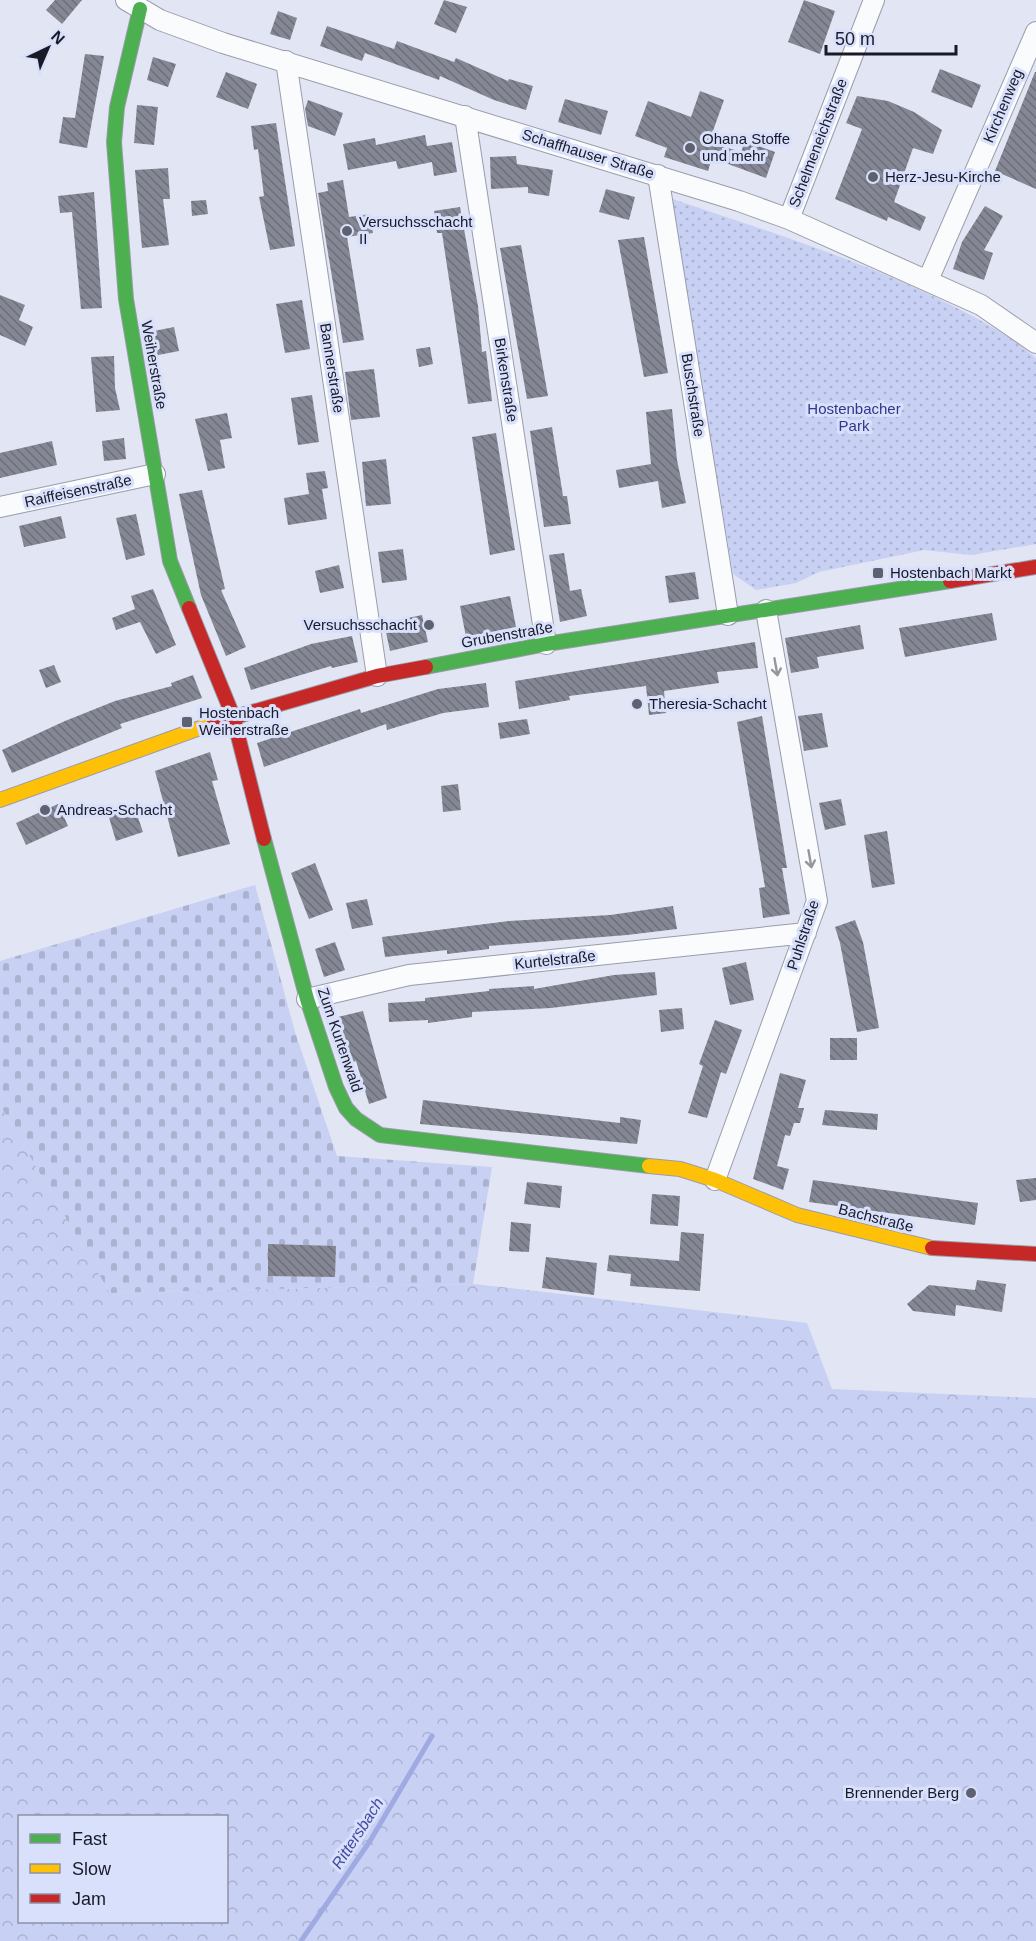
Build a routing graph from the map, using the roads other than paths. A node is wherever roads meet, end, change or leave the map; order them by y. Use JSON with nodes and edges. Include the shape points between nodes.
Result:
{"nodes":[{"id":1,"x":874,"y":0,"type":"edge"},
{"id":2,"x":133,"y":4,"type":"edge"},
{"id":3,"x":1036,"y":32,"type":"edge"},
{"id":4,"x":286,"y":61,"type":"junction"},
{"id":5,"x":465,"y":116,"type":"junction"},
{"id":6,"x":658,"y":175,"type":"junction"},
{"id":7,"x":789,"y":219,"type":"junction"},
{"id":8,"x":928,"y":280,"type":"junction"},
{"id":9,"x":1036,"y":343,"type":"edge"},
{"id":10,"x":155,"y":474,"type":"junction"},
{"id":11,"x":0,"y":507,"type":"edge"},
{"id":12,"x":1036,"y":567,"type":"edge"},
{"id":13,"x":766,"y":610,"type":"junction"},
{"id":14,"x":728,"y":615,"type":"junction"},
{"id":15,"x":546,"y":644,"type":"junction"},
{"id":16,"x":377,"y":676,"type":"junction"},
{"id":17,"x":233,"y":716,"type":"junction"},
{"id":18,"x":0,"y":800,"type":"edge"},
{"id":19,"x":806,"y":933,"type":"junction"},
{"id":20,"x":307,"y":999,"type":"junction"},
{"id":21,"x":715,"y":1180,"type":"junction"},
{"id":22,"x":1036,"y":1254,"type":"edge"}],
"edges":[{"from":1,"to":7,"type":"street","name":"Schelmeneichstraße"},
{"from":2,"to":4,"type":"street","name":"Schaffhauser Straße","via":[[178,27]]},
{"from":2,"to":10,"type":"street","name":"Weiherstraße","via":[[114,142],[126,298]]},
{"from":3,"to":8,"type":"street","name":"Kirchenweg"},
{"from":4,"to":5,"type":"street","name":"Schaffhauser Straße"},
{"from":4,"to":16,"type":"street","name":"Bannerstraße"},
{"from":5,"to":6,"type":"street","name":"Schaffhauser Straße"},
{"from":5,"to":15,"type":"street","name":"Birkenstraße"},
{"from":6,"to":7,"type":"street","name":"Schaffhauser Straße"},
{"from":6,"to":14,"type":"street","name":"Buschstraße"},
{"from":7,"to":8,"type":"street","name":"Schaffhauser Straße"},
{"from":8,"to":9,"type":"street","name":"Schaffhauser Straße","via":[[981,305]]},
{"from":10,"to":11,"type":"street","name":"Raiffeisenstraße"},
{"from":10,"to":17,"type":"street","name":"Weiherstraße","via":[[176,577]]},
{"from":12,"to":13,"type":"street","name":"Grubenstraße"},
{"from":13,"to":14,"type":"street","name":"Grubenstraße"},
{"from":13,"to":19,"type":"street","name":"Puhlstraße","one_way":true,"via":[[817,901]]},
{"from":14,"to":15,"type":"street","name":"Grubenstraße"},
{"from":15,"to":16,"type":"street","name":"Grubenstraße"},
{"from":16,"to":17,"type":"street","name":"Grubenstraße"},
{"from":17,"to":18,"type":"street","name":"Grubenstraße"},
{"from":17,"to":20,"type":"street","name":"Zum Kurtenwald"},
{"from":19,"to":20,"type":"street","name":"Kurtelstraße","via":[[409,975]]},
{"from":19,"to":21,"type":"street","name":"Puhlstraße"},
{"from":20,"to":21,"type":"street","name":"Zum Kurtenwald","via":[[346,1108],[380,1135],[680,1169]]},
{"from":21,"to":22,"type":"street","name":"Bachstraße","via":[[797,1215],[929,1248]]}]}
